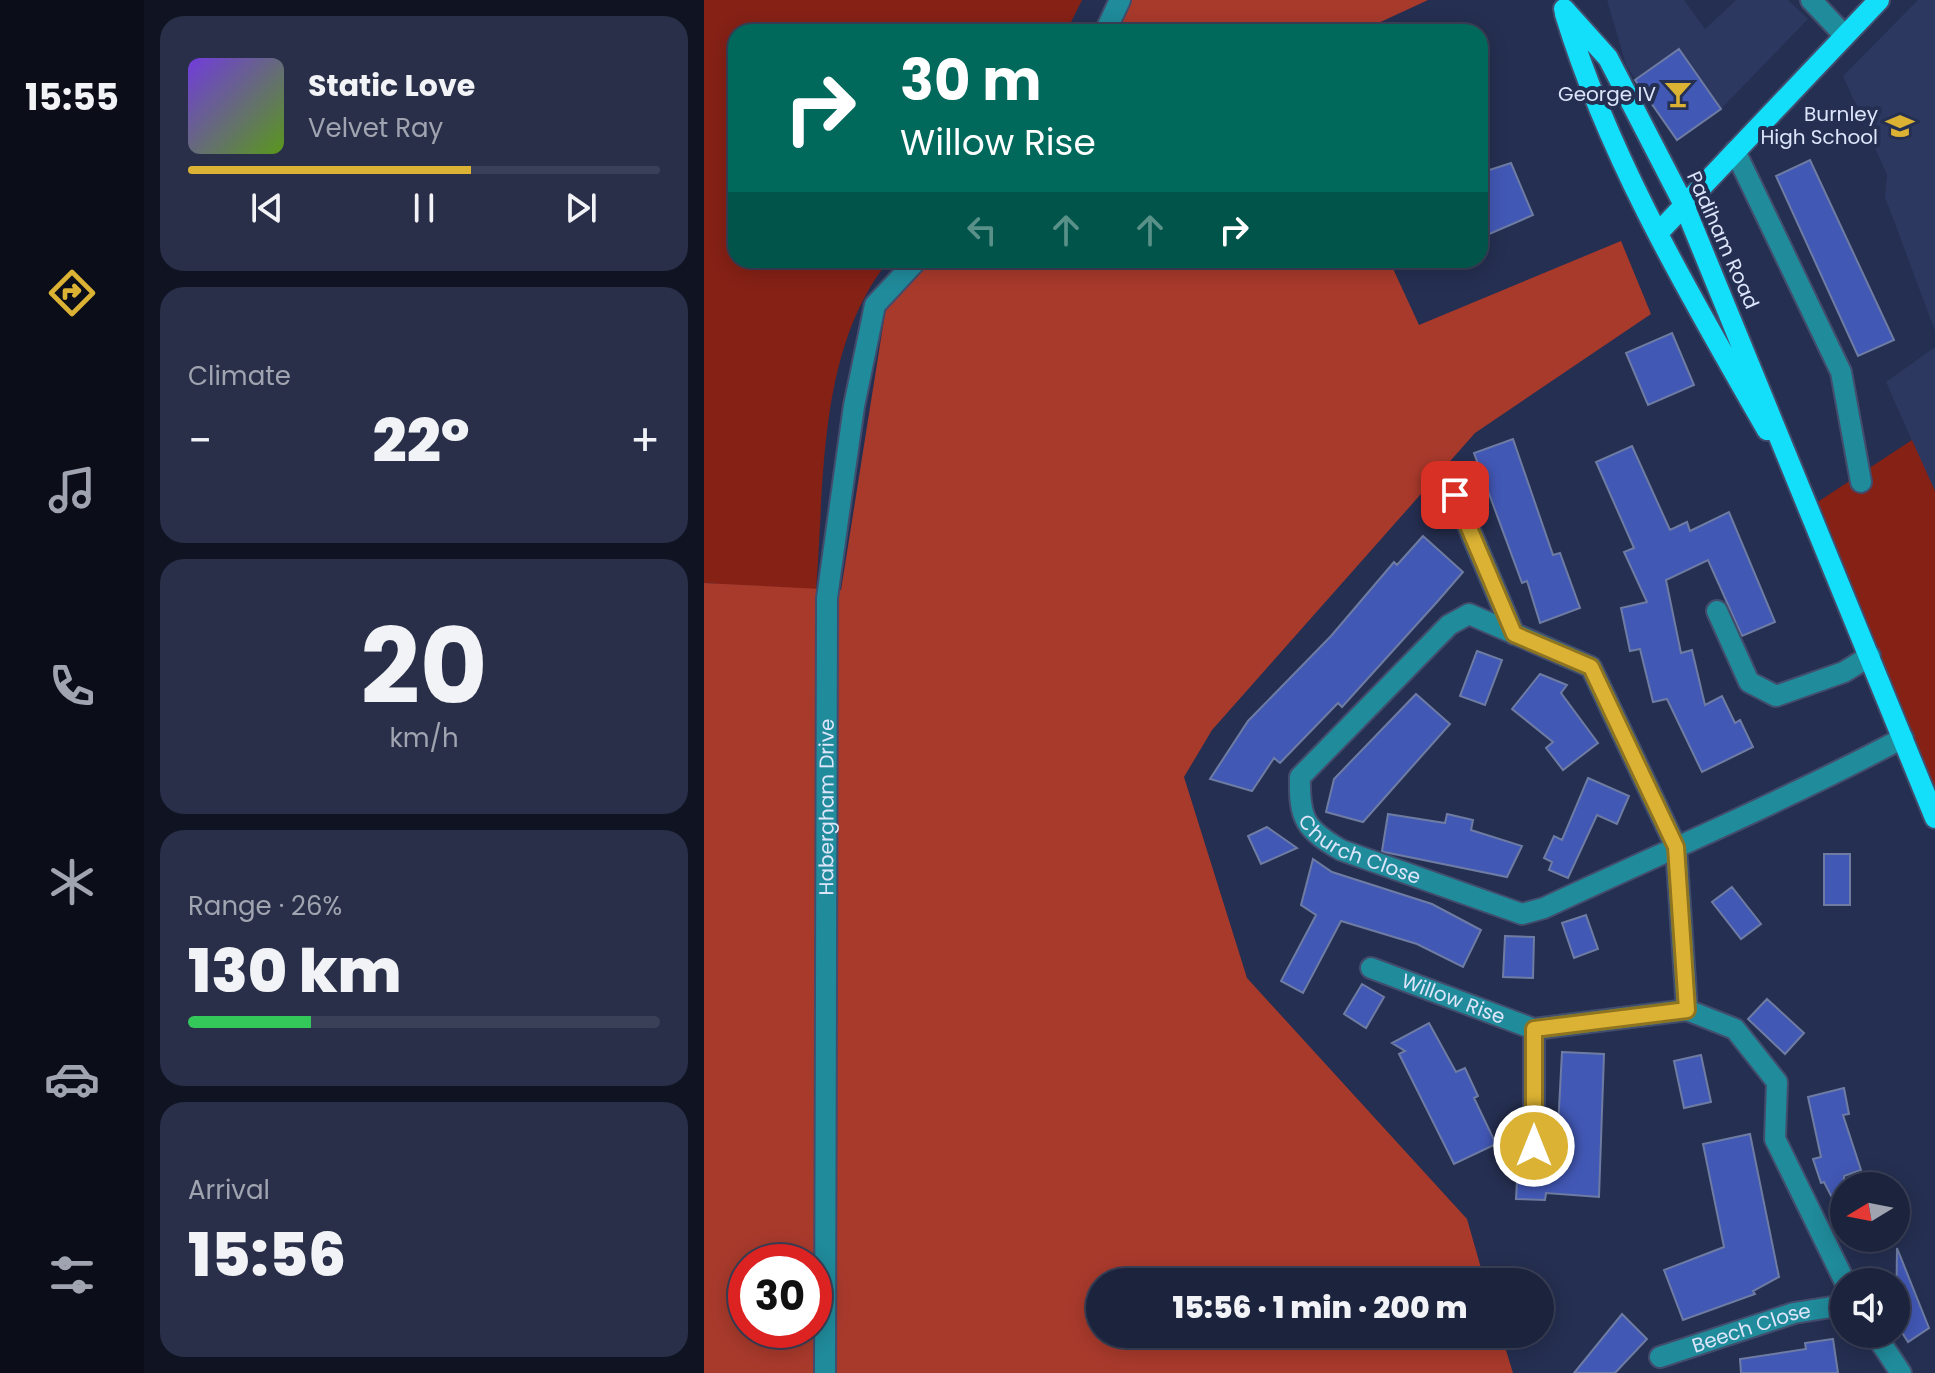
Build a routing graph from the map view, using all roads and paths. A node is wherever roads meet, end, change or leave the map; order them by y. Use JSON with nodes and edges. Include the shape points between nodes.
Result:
{"nodes":[{"id":1,"x":1120,"y":0,"type":"edge"},
{"id":2,"x":1811,"y":0,"type":"edge"},
{"id":3,"x":1879,"y":0,"type":"edge"},
{"id":4,"x":1566,"y":3,"type":"edge"},
{"id":5,"x":1109,"y":24,"type":"edge"},
{"id":6,"x":1844,"y":35,"type":"junction"},
{"id":7,"x":1735,"y":151,"type":"junction"},
{"id":8,"x":1684,"y":205,"type":"junction"},
{"id":9,"x":1658,"y":233,"type":"junction"},
{"id":10,"x":910,"y":268,"type":"edge"},
{"id":11,"x":1861,"y":482,"type":"dead end"},
{"id":12,"x":1455,"y":495,"type":"dead end"},
{"id":13,"x":1810,"y":507,"type":"junction"},
{"id":14,"x":1717,"y":611,"type":"dead end"},
{"id":15,"x":1514,"y":634,"type":"junction"},
{"id":16,"x":1870,"y":656,"type":"junction"},
{"id":17,"x":1903,"y":738,"type":"junction"},
{"id":18,"x":1935,"y":818,"type":"edge"},
{"id":19,"x":1676,"y":847,"type":"junction"},
{"id":20,"x":1371,"y":968,"type":"dead end"},
{"id":21,"x":1687,"y":1010,"type":"junction"},
{"id":22,"x":1534,"y":1029,"type":"junction"},
{"id":23,"x":1534,"y":1146,"type":"dead end"},
{"id":24,"x":1838,"y":1268,"type":"edge"},
{"id":25,"x":1830,"y":1307,"type":"edge"},
{"id":26,"x":1884,"y":1348,"type":"edge"},
{"id":27,"x":1660,"y":1357,"type":"dead end"},
{"id":28,"x":825,"y":1373,"type":"edge"},
{"id":29,"x":1901,"y":1373,"type":"edge"}],
"edges":[{"from":1,"to":5,"type":"street"},
{"from":2,"to":6,"type":"street"},
{"from":3,"to":6,"type":"main road"},
{"from":4,"to":8,"type":"main road","name":"Padiham Road","via":[[1608,58]]},
{"from":4,"to":9,"type":"main road","name":"Padiham Road","via":[[1584,76]]},
{"from":6,"to":7,"type":"main road"},
{"from":7,"to":8,"type":"main road"},
{"from":7,"to":11,"type":"street","via":[[1841,372]]},
{"from":8,"to":9,"type":"main road"},
{"from":8,"to":13,"type":"main road","name":"Padiham Road"},
{"from":9,"to":13,"type":"main road","name":"Padiham Road"},
{"from":10,"to":28,"type":"street","name":"Habergham Drive","via":[[875,305],[854,406],[827,598]]},
{"from":12,"to":15,"type":"street"},
{"from":13,"to":16,"type":"main road","name":"Padiham Road"},
{"from":14,"to":16,"type":"street","via":[[1749,682],[1776,696],[1844,672]]},
{"from":15,"to":19,"type":"street","name":"Church Close","via":[[1591,667]]},
{"from":15,"to":19,"type":"street","name":"Church Close","via":[[1469,614],[1449,625],[1300,777],[1300,803],[1313,834],[1341,850],[1522,914]]},
{"from":16,"to":17,"type":"main road","name":"Padiham Road"},
{"from":17,"to":18,"type":"main road","name":"Padiham Road"},
{"from":17,"to":19,"type":"street","name":"Church Close"},
{"from":19,"to":21,"type":"street"},
{"from":20,"to":22,"type":"street","name":"Willow Rise"},
{"from":21,"to":22,"type":"street","name":"Willow Rise"},
{"from":21,"to":24,"type":"street","via":[[1735,1029],[1777,1082],[1775,1139]]},
{"from":22,"to":23,"type":"street"},
{"from":25,"to":27,"type":"street","name":"Beech Close","via":[[1794,1313]]},
{"from":26,"to":29,"type":"street"}]}
